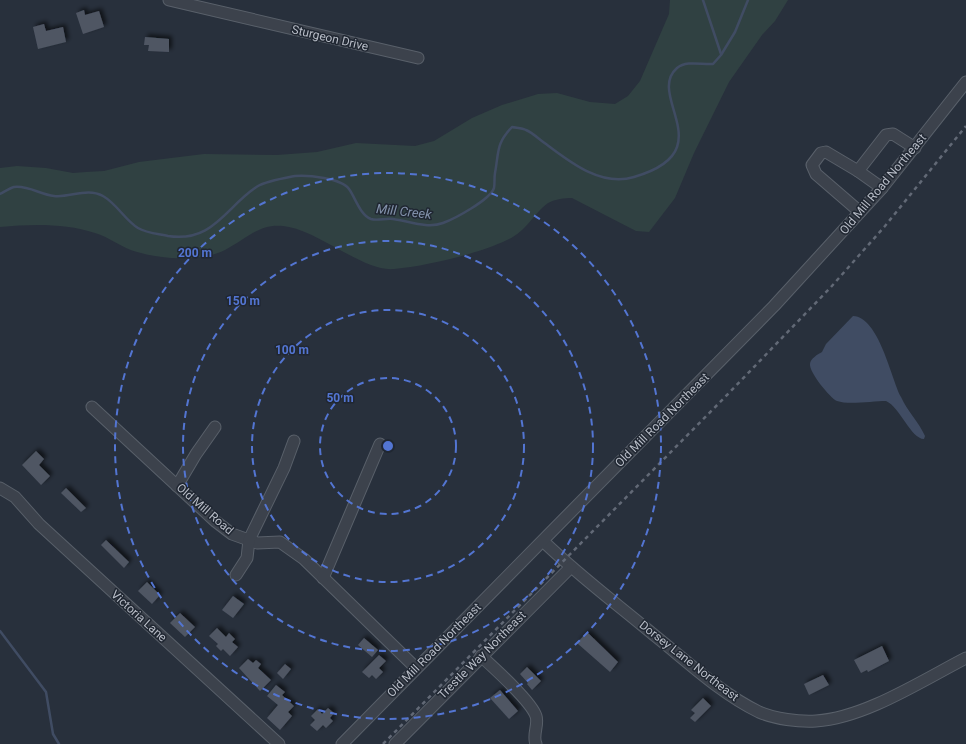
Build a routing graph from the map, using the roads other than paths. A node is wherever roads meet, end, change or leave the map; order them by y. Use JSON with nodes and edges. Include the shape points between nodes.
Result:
{"nodes":[{"id":1,"x":169,"y":0,"type":"edge"},
{"id":2,"x":418,"y":58,"type":"dead end"},
{"id":3,"x":966,"y":82,"type":"edge"},
{"id":4,"x":915,"y":148,"type":"junction"},
{"id":5,"x":858,"y":171,"type":"junction"},
{"id":6,"x":882,"y":188,"type":"junction"},
{"id":7,"x":860,"y":212,"type":"junction"},
{"id":8,"x":92,"y":407,"type":"dead end"},
{"id":9,"x":215,"y":427,"type":"dead end"},
{"id":10,"x":294,"y":441,"type":"dead end"},
{"id":11,"x":380,"y":444,"type":"dead end"},
{"id":12,"x":177,"y":486,"type":"junction"},
{"id":13,"x":0,"y":488,"type":"edge"},
{"id":14,"x":249,"y":540,"type":"junction"},
{"id":15,"x":543,"y":541,"type":"junction"},
{"id":16,"x":571,"y":567,"type":"junction"},
{"id":17,"x":236,"y":575,"type":"dead end"},
{"id":18,"x":323,"y":578,"type":"junction"},
{"id":19,"x":481,"y":656,"type":"junction"},
{"id":20,"x":966,"y":658,"type":"edge"},
{"id":21,"x":416,"y":668,"type":"junction"},
{"id":22,"x":279,"y":744,"type":"edge"},
{"id":23,"x":342,"y":744,"type":"edge"},
{"id":24,"x":395,"y":744,"type":"edge"},
{"id":25,"x":536,"y":744,"type":"edge"}],
"edges":[{"from":1,"to":2,"type":"street","name":"Sturgeon Drive"},
{"from":3,"to":4,"type":"street","name":"Old Mill Road Northeast"},
{"from":4,"to":5,"type":"street","via":[[890,134],[886,135]]},
{"from":4,"to":6,"type":"street","name":"Old Mill Road Northeast"},
{"from":5,"to":6,"type":"street"},
{"from":5,"to":7,"type":"street","via":[[826,152],[821,153],[812,165],[816,174]]},
{"from":6,"to":7,"type":"street","name":"Old Mill Road Northeast"},
{"from":7,"to":15,"type":"street","name":"Old Mill Road Northeast","via":[[774,306]]},
{"from":8,"to":12,"type":"street","name":"Old Mill Road"},
{"from":9,"to":12,"type":"street"},
{"from":10,"to":14,"type":"street","via":[[284,468]]},
{"from":11,"to":18,"type":"street"},
{"from":12,"to":14,"type":"street","name":"Old Mill Road","via":[[232,534]]},
{"from":13,"to":22,"type":"street","name":"Victoria Lane","via":[[15,497],[39,524]]},
{"from":14,"to":17,"type":"street","via":[[247,558]]},
{"from":14,"to":18,"type":"street","name":"Old Mill Road","via":[[257,543],[280,542],[304,559]]},
{"from":15,"to":16,"type":"street","name":"Dorsey Lane Northeast"},
{"from":15,"to":21,"type":"street","name":"Old Mill Road Northeast"},
{"from":16,"to":19,"type":"street","name":"Trestle Way Northeast"},
{"from":16,"to":20,"type":"street","name":"Dorsey Lane Northeast","via":[[730,696],[761,713],[788,720],[816,721],[847,716]]},
{"from":18,"to":21,"type":"street","name":"Old Mill Road"},
{"from":19,"to":24,"type":"street","name":"Trestle Way Northeast"},
{"from":19,"to":25,"type":"street","via":[[526,701],[536,717]]},
{"from":21,"to":23,"type":"street","name":"Old Mill Road Northeast"}]}
